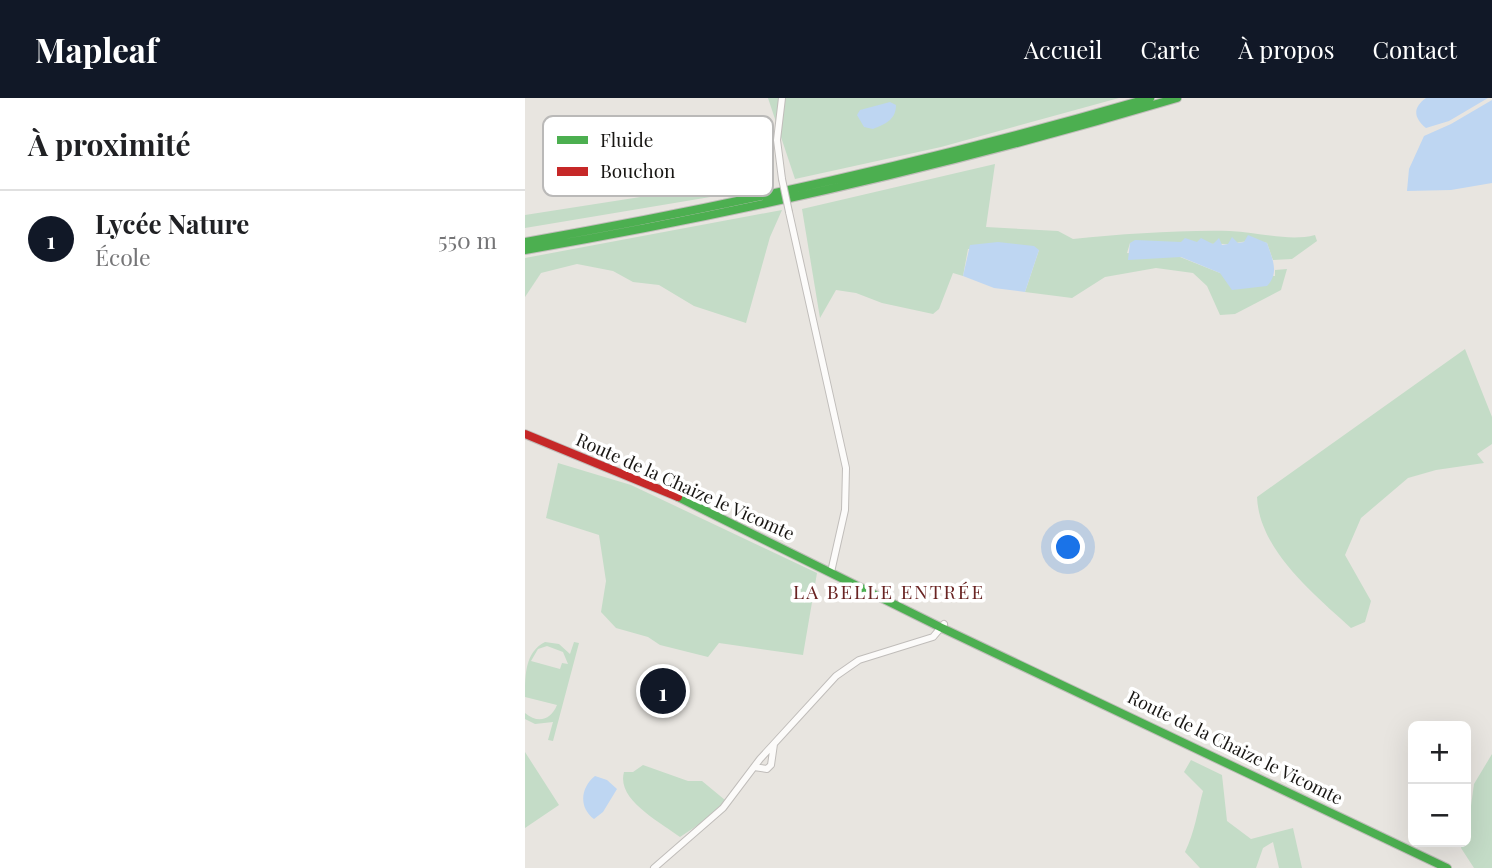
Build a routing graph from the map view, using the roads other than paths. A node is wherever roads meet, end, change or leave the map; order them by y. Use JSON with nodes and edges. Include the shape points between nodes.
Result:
{"nodes":[{"id":1,"x":782,"y":98,"type":"edge"},
{"id":2,"x":1150,"y":98,"type":"edge"},
{"id":3,"x":1177,"y":98,"type":"edge"},
{"id":4,"x":773,"y":193,"type":"edge"},
{"id":5,"x":758,"y":196,"type":"edge"},
{"id":6,"x":525,"y":242,"type":"edge"},
{"id":7,"x":525,"y":250,"type":"edge"},
{"id":8,"x":525,"y":434,"type":"edge"},
{"id":9,"x":831,"y":572,"type":"junction"},
{"id":10,"x":943,"y":626,"type":"junction"},
{"id":11,"x":774,"y":744,"type":"junction"},
{"id":12,"x":754,"y":767,"type":"junction"},
{"id":13,"x":654,"y":868,"type":"edge"},
{"id":14,"x":1447,"y":868,"type":"edge"}],
"edges":[{"from":1,"to":9,"type":"street","bridge":true,"via":[[777,140],[782,180],[846,468],[845,510]]},
{"from":2,"to":4,"type":"main road","via":[[970,148]]},
{"from":3,"to":7,"type":"main road","via":[[872,180]]},
{"from":5,"to":6,"type":"main road"},
{"from":8,"to":9,"type":"main road","name":"Route de la Chaize le Vicomte","via":[[637,478]]},
{"from":9,"to":10,"type":"main road","name":"Route de la Chaize le Vicomte"},
{"from":10,"to":11,"type":"street","via":[[929,639],[859,660],[836,676]]},
{"from":10,"to":14,"type":"main road","name":"Route de la Chaize le Vicomte"},
{"from":11,"to":12,"type":"street"},
{"from":11,"to":12,"type":"street","via":[[771,765],[767,769]]},
{"from":12,"to":13,"type":"street","via":[[723,808]]}]}
